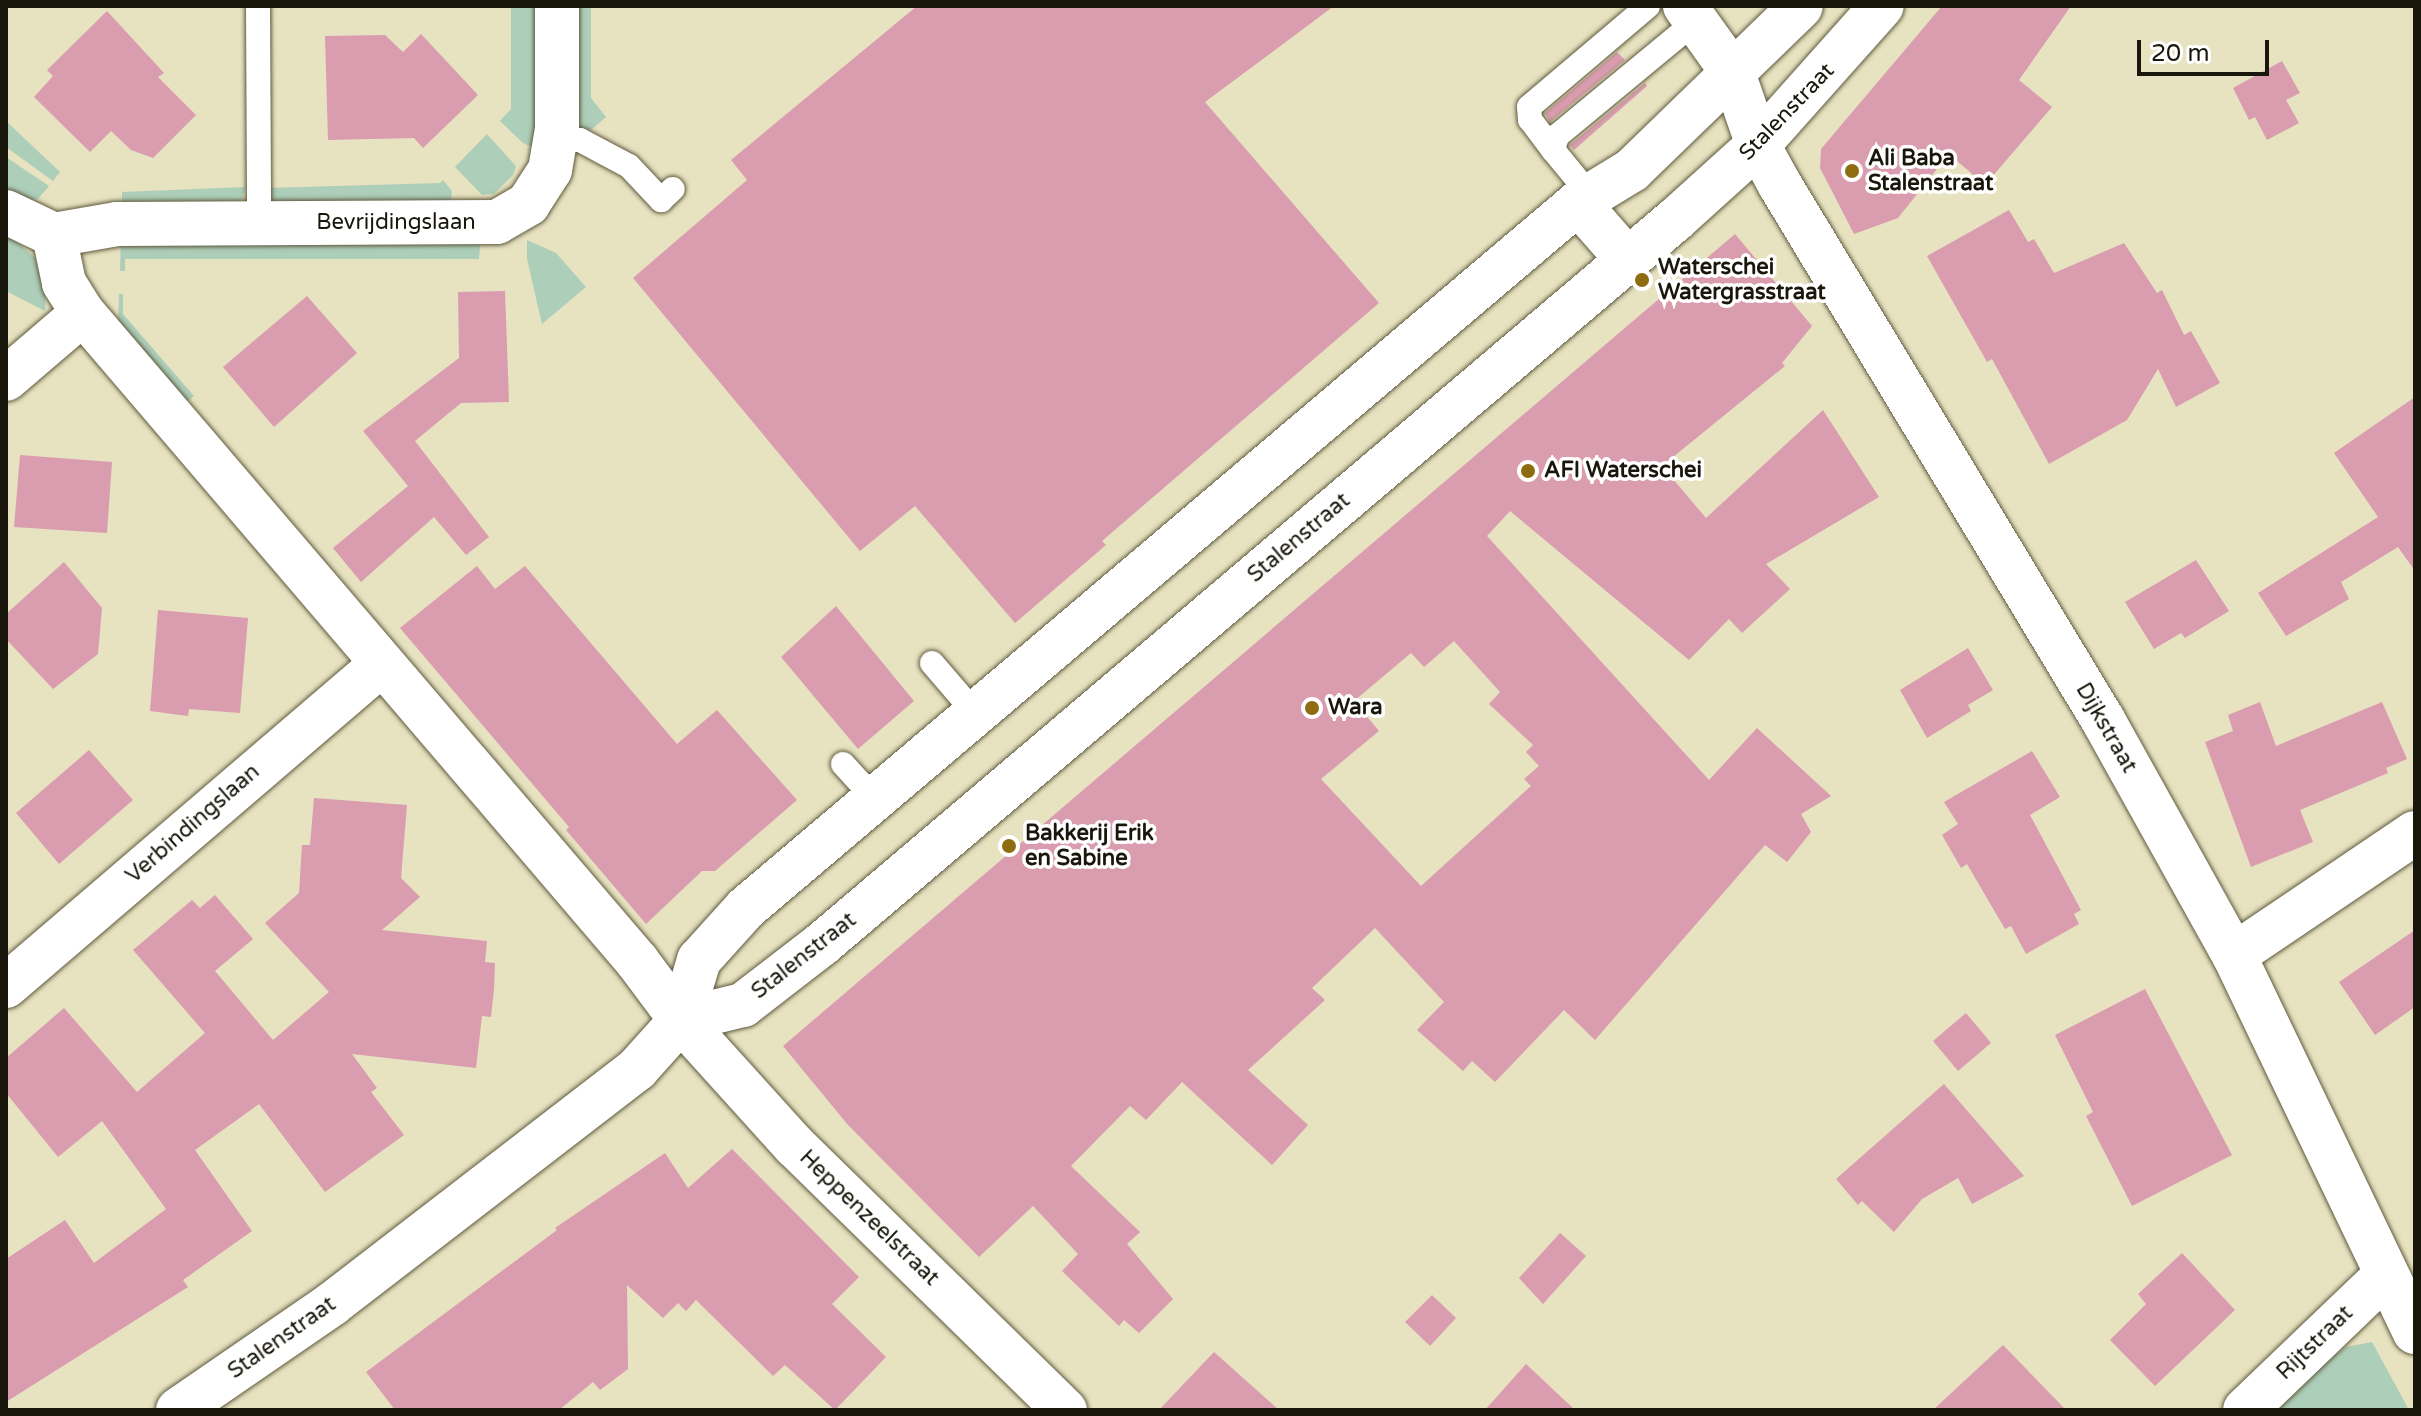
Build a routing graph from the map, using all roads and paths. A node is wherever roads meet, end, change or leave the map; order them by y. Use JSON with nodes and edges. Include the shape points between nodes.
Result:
{"nodes":[{"id":1,"x":258,"y":6,"type":"edge"},
{"id":2,"x":557,"y":6,"type":"edge"},
{"id":3,"x":1648,"y":6,"type":"edge"},
{"id":4,"x":1801,"y":6,"type":"edge"},
{"id":5,"x":1882,"y":6,"type":"edge"},
{"id":6,"x":1691,"y":14,"type":"edge"},
{"id":7,"x":1733,"y":73,"type":"junction"},
{"id":8,"x":557,"y":140,"type":"junction"},
{"id":9,"x":1758,"y":145,"type":"junction"},
{"id":10,"x":1553,"y":150,"type":"junction"},
{"id":11,"x":673,"y":189,"type":"dead end"},
{"id":12,"x":1584,"y":199,"type":"junction"},
{"id":13,"x":6,"y":212,"type":"edge"},
{"id":14,"x":259,"y":224,"type":"junction"},
{"id":15,"x":54,"y":235,"type":"junction"},
{"id":16,"x":1627,"y":259,"type":"junction"},
{"id":17,"x":83,"y":313,"type":"junction"},
{"id":18,"x":6,"y":379,"type":"edge"},
{"id":19,"x":932,"y":663,"type":"dead end"},
{"id":20,"x":382,"y":664,"type":"junction"},
{"id":21,"x":975,"y":713,"type":"junction"},
{"id":22,"x":843,"y":764,"type":"dead end"},
{"id":23,"x":875,"y":799,"type":"junction"},
{"id":24,"x":2415,"y":833,"type":"edge"},
{"id":25,"x":746,"y":908,"type":"junction"},
{"id":26,"x":2234,"y":955,"type":"junction"},
{"id":27,"x":794,"y":964,"type":"junction"},
{"id":28,"x":6,"y":986,"type":"edge"},
{"id":29,"x":681,"y":1020,"type":"junction"},
{"id":30,"x":2386,"y":1275,"type":"junction"},
{"id":31,"x":2415,"y":1332,"type":"edge"},
{"id":32,"x":178,"y":1410,"type":"edge"},
{"id":33,"x":1065,"y":1410,"type":"edge"},
{"id":34,"x":2245,"y":1410,"type":"edge"}],
"edges":[{"from":1,"to":14,"type":"lane"},
{"from":2,"to":8,"type":"street","name":"Bevrijdingslaan"},
{"from":3,"to":10,"type":"lane","via":[[1529,107],[1530,120]]},
{"from":4,"to":7,"type":"street","name":"Stalenstraat"},
{"from":5,"to":9,"type":"street","name":"Stalenstraat"},
{"from":6,"to":7,"type":"street","name":"Dijkstraat"},
{"from":6,"to":10,"type":"lane","via":[[1557,136]]},
{"from":7,"to":9,"type":"street","name":"Dijkstraat"},
{"from":7,"to":12,"type":"street","name":"Stalenstraat","via":[[1632,170]]},
{"from":8,"to":11,"type":"lane","via":[[580,140],[629,166],[661,200]]},
{"from":8,"to":14,"type":"street","name":"Bevrijdingslaan","via":[[550,170],[528,204],[497,222]]},
{"from":9,"to":16,"type":"street","name":"Stalenstraat"},
{"from":9,"to":26,"type":"street","name":"Dijkstraat","via":[[2103,720]]},
{"from":10,"to":12,"type":"lane"},
{"from":12,"to":16,"type":"street"},
{"from":12,"to":21,"type":"street","name":"Stalenstraat"},
{"from":13,"to":15,"type":"street"},
{"from":14,"to":15,"type":"street","name":"Bevrijdingslaan","via":[[117,224]]},
{"from":15,"to":17,"type":"street","via":[[64,283]]},
{"from":16,"to":27,"type":"street","name":"Stalenstraat"},
{"from":17,"to":18,"type":"street"},
{"from":17,"to":20,"type":"street"},
{"from":19,"to":21,"type":"lane"},
{"from":20,"to":28,"type":"street","name":"Verbindingslaan"},
{"from":20,"to":29,"type":"street","via":[[637,961]]},
{"from":21,"to":23,"type":"street","name":"Stalenstraat"},
{"from":22,"to":23,"type":"lane"},
{"from":23,"to":25,"type":"street","name":"Stalenstraat"},
{"from":24,"to":26,"type":"street"},
{"from":25,"to":27,"type":"street","via":[[749,931],[760,949],[775,960]]},
{"from":25,"to":29,"type":"street","name":"Stalenstraat","via":[[699,960]]},
{"from":26,"to":30,"type":"street","name":"Dijkstraat"},
{"from":27,"to":29,"type":"street","name":"Stalenstraat","via":[[743,1005]]},
{"from":29,"to":32,"type":"street","name":"Stalenstraat","via":[[637,1069],[332,1304]]},
{"from":29,"to":33,"type":"street","name":"Heppenzeelstraat","via":[[795,1146]]},
{"from":30,"to":31,"type":"street","name":"Dijkstraat"},
{"from":30,"to":34,"type":"street","name":"Rijtstraat"}]}
